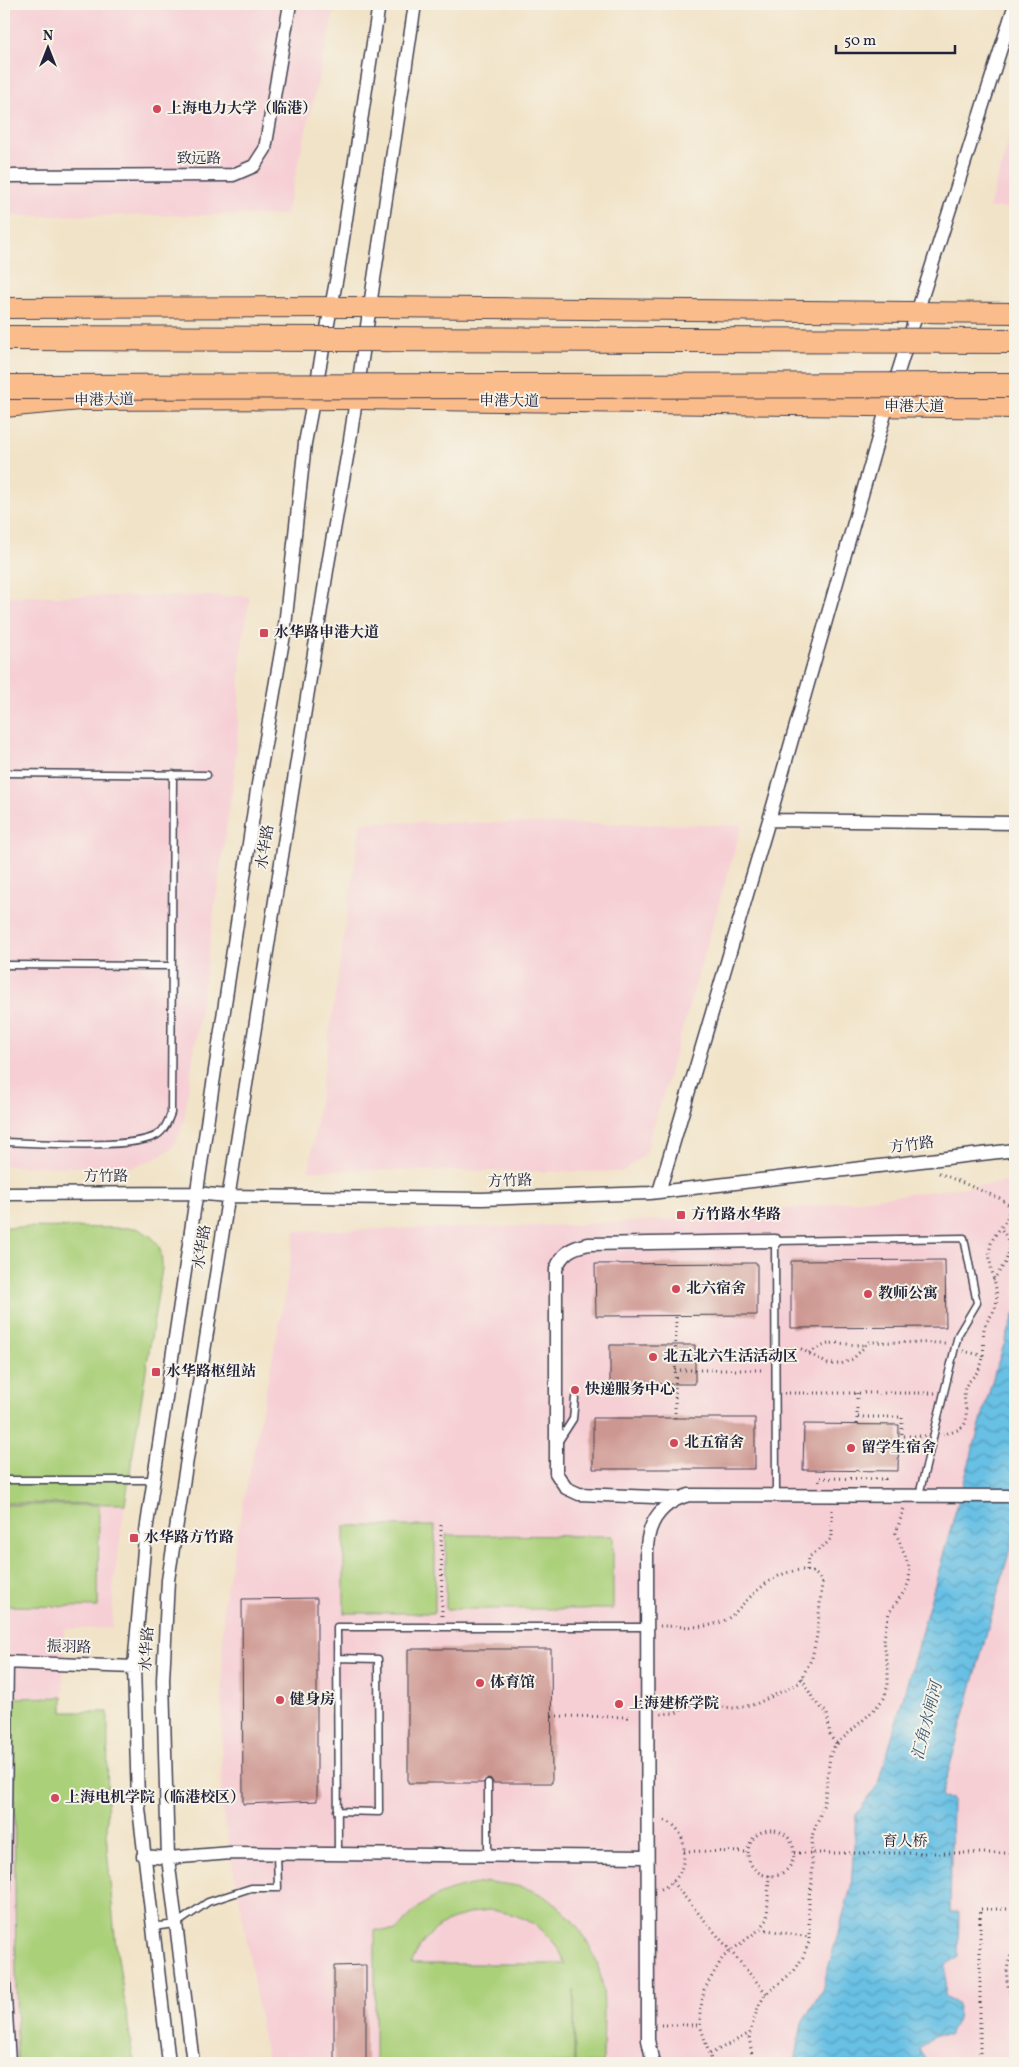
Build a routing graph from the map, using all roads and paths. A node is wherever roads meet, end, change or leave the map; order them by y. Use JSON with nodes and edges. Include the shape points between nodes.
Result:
{"nodes":[{"id":1,"x":290,"y":4,"type":"edge"},
{"id":2,"x":379,"y":4,"type":"edge"},
{"id":3,"x":415,"y":4,"type":"edge"},
{"id":4,"x":1015,"y":4,"type":"edge"},
{"id":5,"x":4,"y":176,"type":"edge"},
{"id":6,"x":330,"y":307,"type":"junction"},
{"id":7,"x":370,"y":307,"type":"junction"},
{"id":8,"x":4,"y":308,"type":"edge"},
{"id":9,"x":917,"y":312,"type":"junction"},
{"id":10,"x":1015,"y":312,"type":"edge"},
{"id":11,"x":4,"y":338,"type":"edge"},
{"id":12,"x":1015,"y":341,"type":"edge"},
{"id":13,"x":1015,"y":385,"type":"edge"},
{"id":14,"x":4,"y":387,"type":"edge"},
{"id":15,"x":356,"y":399,"type":"junction"},
{"id":16,"x":313,"y":400,"type":"junction"},
{"id":17,"x":4,"y":406,"type":"edge"},
{"id":18,"x":887,"y":407,"type":"junction"},
{"id":19,"x":1015,"y":408,"type":"edge"},
{"id":20,"x":4,"y":774,"type":"edge"},
{"id":21,"x":173,"y":774,"type":"junction"},
{"id":22,"x":206,"y":774,"type":"dead end"},
{"id":23,"x":768,"y":820,"type":"junction"},
{"id":24,"x":1015,"y":823,"type":"edge"},
{"id":25,"x":4,"y":965,"type":"edge"},
{"id":26,"x":172,"y":966,"type":"junction"},
{"id":27,"x":4,"y":1142,"type":"edge"},
{"id":28,"x":1015,"y":1150,"type":"edge"},
{"id":29,"x":659,"y":1192,"type":"junction"},
{"id":30,"x":195,"y":1193,"type":"junction"},
{"id":31,"x":4,"y":1194,"type":"edge"},
{"id":32,"x":227,"y":1196,"type":"junction"},
{"id":33,"x":1001,"y":1228,"type":"dead end"},
{"id":34,"x":775,"y":1241,"type":"junction"},
{"id":35,"x":993,"y":1280,"type":"dead end"},
{"id":36,"x":676,"y":1315,"type":"dead end"},
{"id":37,"x":957,"y":1343,"type":"junction"},
{"id":38,"x":868,"y":1345,"type":"junction"},
{"id":39,"x":776,"y":1348,"type":"junction"},
{"id":40,"x":968,"y":1352,"type":"dead end"},
{"id":41,"x":809,"y":1353,"type":"junction"},
{"id":42,"x":984,"y":1356,"type":"dead end"},
{"id":43,"x":675,"y":1370,"type":"junction"},
{"id":44,"x":776,"y":1370,"type":"junction"},
{"id":45,"x":776,"y":1393,"type":"junction"},
{"id":46,"x":857,"y":1393,"type":"junction"},
{"id":47,"x":944,"y":1393,"type":"junction"},
{"id":48,"x":575,"y":1398,"type":"dead end"},
{"id":49,"x":857,"y":1417,"type":"junction"},
{"id":50,"x":675,"y":1418,"type":"dead end"},
{"id":51,"x":857,"y":1424,"type":"dead end"},
{"id":52,"x":965,"y":1425,"type":"dead end"},
{"id":53,"x":959,"y":1429,"type":"dead end"},
{"id":54,"x":934,"y":1436,"type":"junction"},
{"id":55,"x":556,"y":1445,"type":"junction"},
{"id":56,"x":4,"y":1480,"type":"edge"},
{"id":57,"x":154,"y":1480,"type":"junction"},
{"id":58,"x":819,"y":1485,"type":"dead end"},
{"id":59,"x":885,"y":1486,"type":"dead end"},
{"id":60,"x":776,"y":1495,"type":"junction"},
{"id":61,"x":832,"y":1495,"type":"junction"},
{"id":62,"x":913,"y":1495,"type":"junction"},
{"id":63,"x":1015,"y":1496,"type":"edge"},
{"id":64,"x":679,"y":1498,"type":"junction"},
{"id":65,"x":441,"y":1524,"type":"dead end"},
{"id":66,"x":807,"y":1570,"type":"junction"},
{"id":67,"x":442,"y":1627,"type":"junction"},
{"id":68,"x":646,"y":1627,"type":"junction"},
{"id":69,"x":337,"y":1658,"type":"junction"},
{"id":70,"x":5,"y":1662,"type":"edge"},
{"id":71,"x":134,"y":1667,"type":"junction"},
{"id":72,"x":802,"y":1678,"type":"junction"},
{"id":73,"x":646,"y":1714,"type":"junction"},
{"id":74,"x":552,"y":1716,"type":"dead end"},
{"id":75,"x":632,"y":1717,"type":"dead end"},
{"id":76,"x":837,"y":1744,"type":"junction"},
{"id":77,"x":488,"y":1783,"type":"dead end"},
{"id":78,"x":337,"y":1811,"type":"junction"},
{"id":79,"x":661,"y":1820,"type":"dead end"},
{"id":80,"x":684,"y":1851,"type":"junction"},
{"id":81,"x":748,"y":1852,"type":"junction"},
{"id":82,"x":794,"y":1853,"type":"junction"},
{"id":83,"x":812,"y":1853,"type":"junction"},
{"id":84,"x":1015,"y":1853,"type":"edge"},
{"id":85,"x":277,"y":1854,"type":"junction"},
{"id":86,"x":338,"y":1854,"type":"junction"},
{"id":87,"x":143,"y":1856,"type":"junction"},
{"id":88,"x":488,"y":1856,"type":"junction"},
{"id":89,"x":646,"y":1857,"type":"junction"},
{"id":90,"x":168,"y":1858,"type":"junction"},
{"id":91,"x":769,"y":1876,"type":"junction"},
{"id":92,"x":672,"y":1882,"type":"junction"},
{"id":93,"x":661,"y":1889,"type":"dead end"},
{"id":94,"x":4,"y":1890,"type":"edge"},
{"id":95,"x":1015,"y":1909,"type":"edge"},
{"id":96,"x":176,"y":1924,"type":"junction"},
{"id":97,"x":152,"y":1927,"type":"junction"},
{"id":98,"x":760,"y":1929,"type":"junction"},
{"id":99,"x":809,"y":1937,"type":"junction"},
{"id":100,"x":1015,"y":1947,"type":"edge"},
{"id":101,"x":730,"y":1952,"type":"junction"},
{"id":102,"x":4,"y":1980,"type":"edge"},
{"id":103,"x":767,"y":1994,"type":"junction"},
{"id":104,"x":1015,"y":2006,"type":"edge"},
{"id":105,"x":700,"y":2024,"type":"junction"},
{"id":106,"x":661,"y":2025,"type":"dead end"},
{"id":107,"x":750,"y":2033,"type":"junction"},
{"id":108,"x":710,"y":2054,"type":"junction"},
{"id":109,"x":1015,"y":2058,"type":"edge"},
{"id":110,"x":9,"y":2063,"type":"edge"},
{"id":111,"x":169,"y":2063,"type":"edge"},
{"id":112,"x":193,"y":2063,"type":"edge"},
{"id":113,"x":653,"y":2063,"type":"edge"},
{"id":114,"x":712,"y":2063,"type":"edge"},
{"id":115,"x":753,"y":2063,"type":"edge"},
{"id":116,"x":980,"y":2063,"type":"edge"},
{"id":117,"x":1011,"y":2063,"type":"edge"}],
"edges":[{"from":1,"to":5,"type":"street","name":"致远路","via":[[265,149],[254,166],[233,175]]},
{"from":2,"to":6,"type":"street","name":"水华路"},
{"from":3,"to":7,"type":"street","name":"水华路"},
{"from":4,"to":9,"type":"street"},
{"from":6,"to":7,"type":"main road"},
{"from":6,"to":8,"type":"main road"},
{"from":6,"to":16,"type":"street","name":"水华路"},
{"from":7,"to":9,"type":"main road"},
{"from":7,"to":15,"type":"street","name":"水华路"},
{"from":9,"to":10,"type":"main road"},
{"from":9,"to":18,"type":"street"},
{"from":11,"to":12,"type":"highway","bridge":true},
{"from":13,"to":14,"type":"highway","bridge":true},
{"from":15,"to":16,"type":"main road","name":"申港大道"},
{"from":15,"to":18,"type":"main road","name":"申港大道"},
{"from":15,"to":32,"type":"street","name":"水华路"},
{"from":16,"to":17,"type":"main road","name":"申港大道","via":[[80,400]]},
{"from":16,"to":30,"type":"street","name":"水华路","via":[[305,443],[284,636]]},
{"from":18,"to":19,"type":"main road","name":"申港大道"},
{"from":18,"to":23,"type":"street"},
{"from":20,"to":21,"type":"lane"},
{"from":21,"to":22,"type":"lane"},
{"from":21,"to":26,"type":"lane"},
{"from":23,"to":24,"type":"street"},
{"from":23,"to":29,"type":"street"},
{"from":25,"to":26,"type":"lane"},
{"from":26,"to":27,"type":"lane","via":[[171,1113],[166,1126],[150,1138],[121,1144]]},
{"from":28,"to":29,"type":"street","name":"方竹路"},
{"from":29,"to":32,"type":"street","name":"方竹路","via":[[482,1199]]},
{"from":30,"to":31,"type":"street","name":"方竹路"},
{"from":30,"to":32,"type":"street","name":"方竹路"},
{"from":30,"to":57,"type":"street","name":"水华路"},
{"from":32,"to":90,"type":"street","name":"水华路","via":[[168,1580],[163,1680]]},
{"from":33,"to":35,"type":"path","via":[[1007,1236],[1008,1258]]},
{"from":34,"to":37,"type":"lane","via":[[964,1238],[977,1304],[958,1335]]},
{"from":34,"to":39,"type":"lane"},
{"from":34,"to":55,"type":"street","via":[[588,1244],[564,1254],[556,1268]]},
{"from":36,"to":43,"type":"path"},
{"from":37,"to":38,"type":"path","via":[[869,1342]]},
{"from":37,"to":47,"type":"lane"},
{"from":38,"to":41,"type":"path","via":[[831,1342]]},
{"from":38,"to":41,"type":"path","via":[[853,1359],[841,1364],[828,1364]]},
{"from":39,"to":41,"type":"path","via":[[801,1349]]},
{"from":39,"to":44,"type":"lane"},
{"from":40,"to":42,"type":"path"},
{"from":43,"to":44,"type":"path"},
{"from":43,"to":50,"type":"path"},
{"from":44,"to":45,"type":"lane"},
{"from":45,"to":46,"type":"path"},
{"from":45,"to":60,"type":"lane"},
{"from":46,"to":47,"type":"path"},
{"from":46,"to":49,"type":"path"},
{"from":47,"to":54,"type":"lane"},
{"from":48,"to":55,"type":"lane","via":[[573,1419]]},
{"from":49,"to":51,"type":"path"},
{"from":49,"to":54,"type":"path","via":[[902,1417],[902,1436]]},
{"from":52,"to":53,"type":"path"},
{"from":54,"to":62,"type":"lane"},
{"from":55,"to":64,"type":"street","via":[[556,1473],[566,1488],[579,1494]]},
{"from":56,"to":57,"type":"lane"},
{"from":57,"to":71,"type":"street","name":"水华路","via":[[145,1538]]},
{"from":58,"to":59,"type":"path","via":[[819,1478],[885,1479]]},
{"from":60,"to":61,"type":"street"},
{"from":60,"to":64,"type":"street"},
{"from":61,"to":62,"type":"street"},
{"from":61,"to":66,"type":"path","via":[[832,1537],[808,1558]]},
{"from":62,"to":63,"type":"street"},
{"from":62,"to":76,"type":"path","via":[[896,1534],[910,1569],[906,1590],[889,1613],[886,1626],[888,1685],[884,1698],[874,1711]]},
{"from":64,"to":68,"type":"street","via":[[658,1513],[648,1532]]},
{"from":65,"to":67,"type":"path"},
{"from":66,"to":68,"type":"path","via":[[788,1572],[772,1579],[721,1622]]},
{"from":66,"to":72,"type":"path","via":[[820,1577],[822,1589],[814,1650]]},
{"from":67,"to":68,"type":"lane"},
{"from":67,"to":69,"type":"lane","via":[[337,1627]]},
{"from":68,"to":73,"type":"street"},
{"from":69,"to":78,"type":"lane"},
{"from":69,"to":78,"type":"lane","via":[[378,1659],[379,1812]]},
{"from":70,"to":71,"type":"street","name":"振羽路"},
{"from":70,"to":94,"type":"street"},
{"from":71,"to":87,"type":"street","name":"水华路"},
{"from":72,"to":73,"type":"path","via":[[793,1686],[756,1704],[734,1708],[700,1702],[671,1714]]},
{"from":72,"to":76,"type":"path","via":[[814,1701],[827,1713],[830,1736]]},
{"from":73,"to":89,"type":"street"},
{"from":74,"to":75,"type":"path"},
{"from":76,"to":83,"type":"path","via":[[830,1756],[824,1804],[812,1836]]},
{"from":77,"to":88,"type":"lane"},
{"from":78,"to":86,"type":"lane"},
{"from":79,"to":80,"type":"path","via":[[670,1821],[680,1832]]},
{"from":80,"to":81,"type":"path"},
{"from":80,"to":92,"type":"path","via":[[679,1874]]},
{"from":81,"to":82,"type":"path","via":[[756,1836],[770,1830],[789,1840]]},
{"from":81,"to":91,"type":"path","via":[[755,1870]]},
{"from":82,"to":83,"type":"path","name":"育人桥"},
{"from":82,"to":91,"type":"path","via":[[783,1872]]},
{"from":83,"to":84,"type":"path","name":"育人桥"},
{"from":83,"to":99,"type":"path"},
{"from":85,"to":86,"type":"street"},
{"from":85,"to":90,"type":"street","via":[[230,1853]]},
{"from":85,"to":96,"type":"lane","via":[[278,1888],[251,1888],[208,1902]]},
{"from":86,"to":88,"type":"street"},
{"from":87,"to":90,"type":"street"},
{"from":87,"to":97,"type":"street","name":"水华路"},
{"from":88,"to":89,"type":"street"},
{"from":89,"to":113,"type":"street","via":[[648,2040]]},
{"from":90,"to":96,"type":"street","name":"水华路"},
{"from":91,"to":98,"type":"path","via":[[767,1920]]},
{"from":92,"to":93,"type":"path"},
{"from":92,"to":101,"type":"path"},
{"from":95,"to":116,"type":"path","via":[[980,1909]]},
{"from":96,"to":97,"type":"lane"},
{"from":96,"to":112,"type":"street","name":"水华路"},
{"from":97,"to":111,"type":"street","name":"水华路"},
{"from":98,"to":99,"type":"path"},
{"from":98,"to":101,"type":"path"},
{"from":99,"to":103,"type":"path","via":[[803,1957],[794,1971]]},
{"from":100,"to":104,"type":"path","via":[[1006,1978]]},
{"from":101,"to":103,"type":"path"},
{"from":101,"to":105,"type":"path","via":[[714,1970],[704,1990]]},
{"from":102,"to":110,"type":"street"},
{"from":103,"to":107,"type":"path","via":[[758,2007]]},
{"from":105,"to":106,"type":"path"},
{"from":105,"to":108,"type":"path"},
{"from":107,"to":108,"type":"path"},
{"from":107,"to":115,"type":"path"},
{"from":108,"to":114,"type":"path"},
{"from":109,"to":117,"type":"path"}]}
